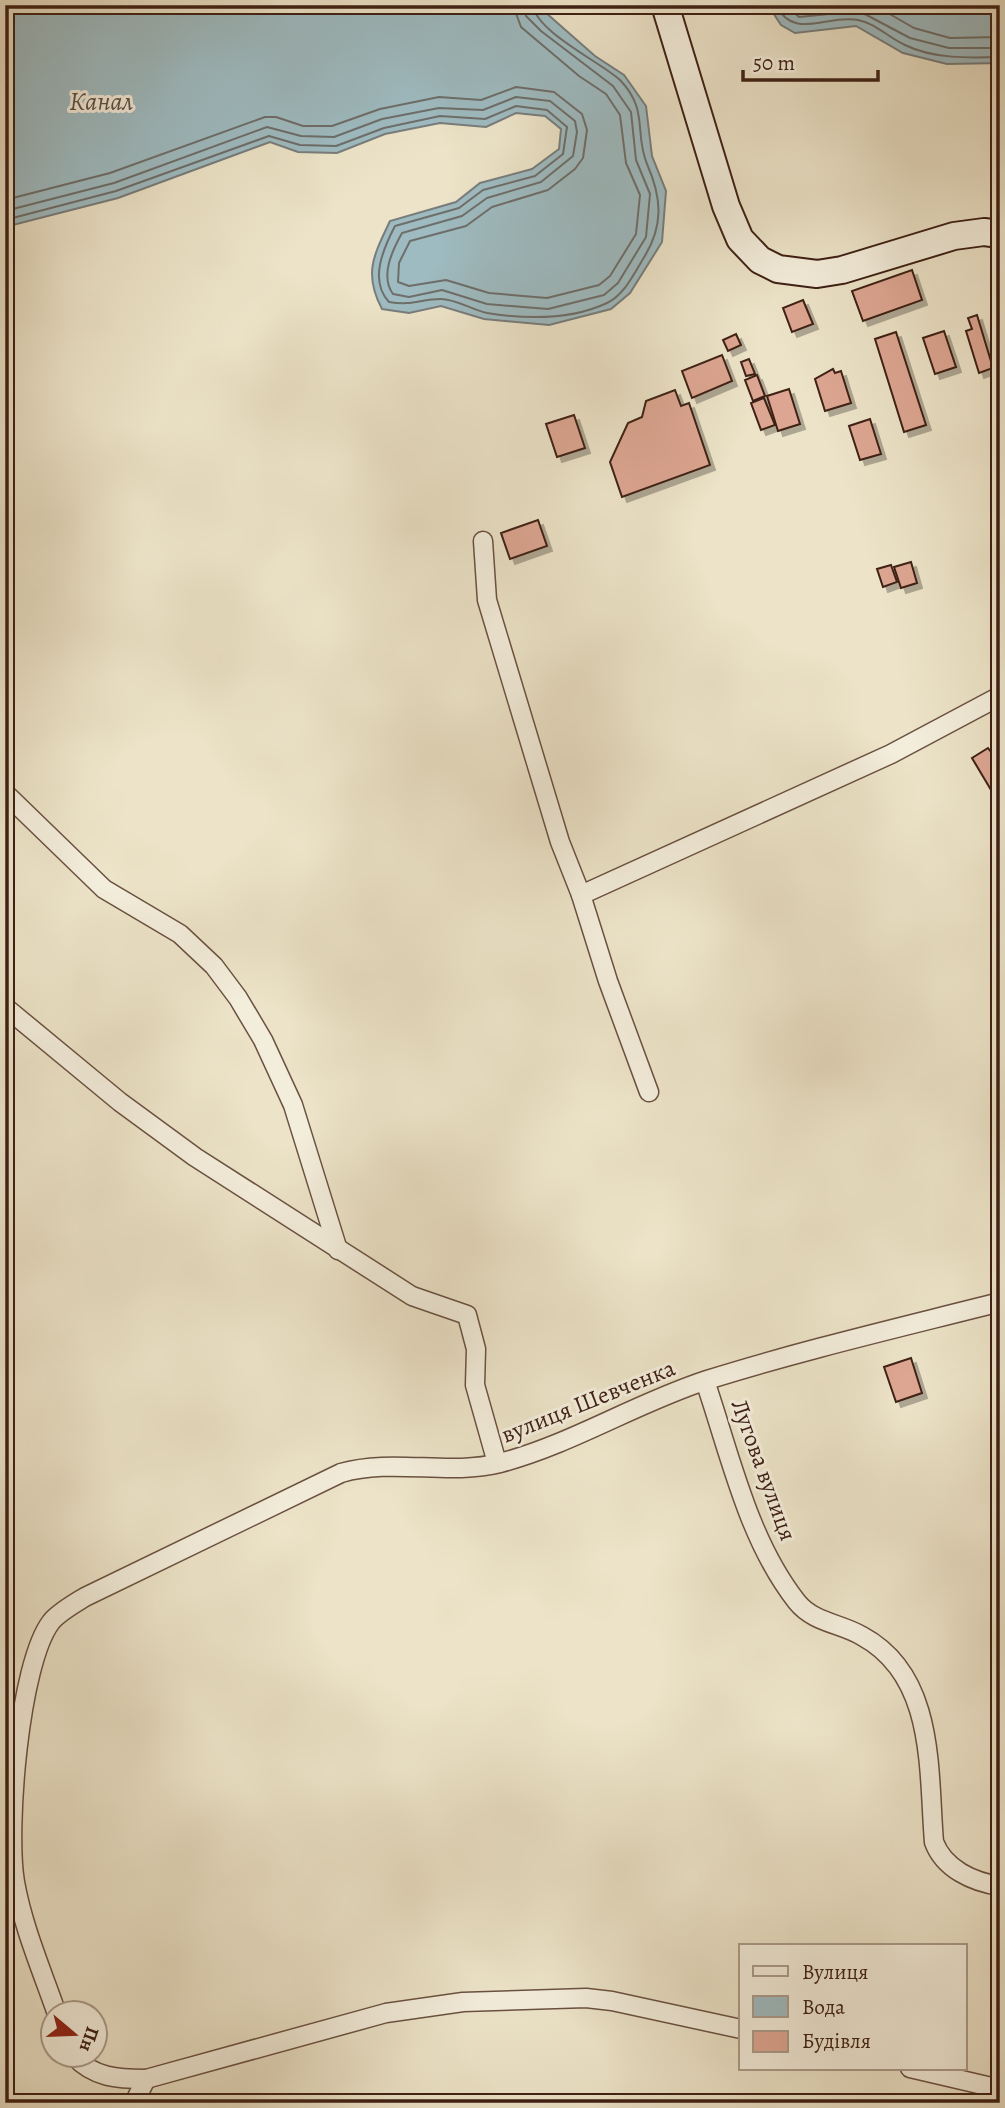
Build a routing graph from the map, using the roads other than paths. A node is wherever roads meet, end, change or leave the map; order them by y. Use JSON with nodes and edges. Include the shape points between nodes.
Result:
{"nodes":[{"id":1,"x":665,"y":5,"type":"edge"},
{"id":2,"x":1000,"y":234,"type":"edge"},
{"id":3,"x":482,"y":541,"type":"dead end"},
{"id":4,"x":1000,"y":696,"type":"edge"},
{"id":5,"x":5,"y":793,"type":"edge"},
{"id":6,"x":581,"y":895,"type":"junction"},
{"id":7,"x":5,"y":1007,"type":"edge"},
{"id":8,"x":649,"y":1092,"type":"dead end"},
{"id":9,"x":338,"y":1250,"type":"junction"},
{"id":10,"x":1000,"y":1302,"type":"edge"},
{"id":11,"x":705,"y":1381,"type":"junction"},
{"id":12,"x":497,"y":1463,"type":"junction"},
{"id":13,"x":1000,"y":1886,"type":"edge"},
{"id":14,"x":52,"y":2000,"type":"edge"},
{"id":15,"x":739,"y":2029,"type":"edge"},
{"id":16,"x":90,"y":2070,"type":"edge"},
{"id":17,"x":919,"y":2070,"type":"edge"},
{"id":18,"x":146,"y":2079,"type":"junction"},
{"id":19,"x":1000,"y":2088,"type":"edge"},
{"id":20,"x":134,"y":2103,"type":"edge"}],
"edges":[{"from":1,"to":2,"type":"street","via":[[726,206],[740,239],[760,260],[778,269],[817,274],[954,236]]},
{"from":3,"to":6,"type":"street","via":[[487,600],[560,842]]},
{"from":4,"to":6,"type":"street","via":[[891,754]]},
{"from":5,"to":9,"type":"street","via":[[104,889],[180,934],[238,998],[293,1105]]},
{"from":6,"to":8,"type":"street"},
{"from":7,"to":9,"type":"street","via":[[120,1102]]},
{"from":9,"to":12,"type":"street","via":[[412,1296],[467,1315],[476,1349],[475,1385]]},
{"from":10,"to":11,"type":"street","name":"вулиця Шевченка"},
{"from":11,"to":12,"type":"street","name":"вулиця Шевченка"},
{"from":11,"to":13,"type":"street","name":"Лугова вулиця","via":[[757,1532],[778,1574],[810,1615],[862,1635],[892,1659],[911,1684],[922,1716],[939,1855],[950,1867]]},
{"from":12,"to":14,"type":"street","name":"вулиця Шевченка","via":[[364,1466],[341,1473],[85,1597],[52,1622],[35,1652],[25,1688],[12,1839],[15,1882]]},
{"from":15,"to":18,"type":"street","via":[[586,1998],[463,2002],[386,2013]]},
{"from":16,"to":18,"type":"street","via":[[118,2079]]},
{"from":17,"to":19,"type":"street"},
{"from":18,"to":20,"type":"street"}]}
